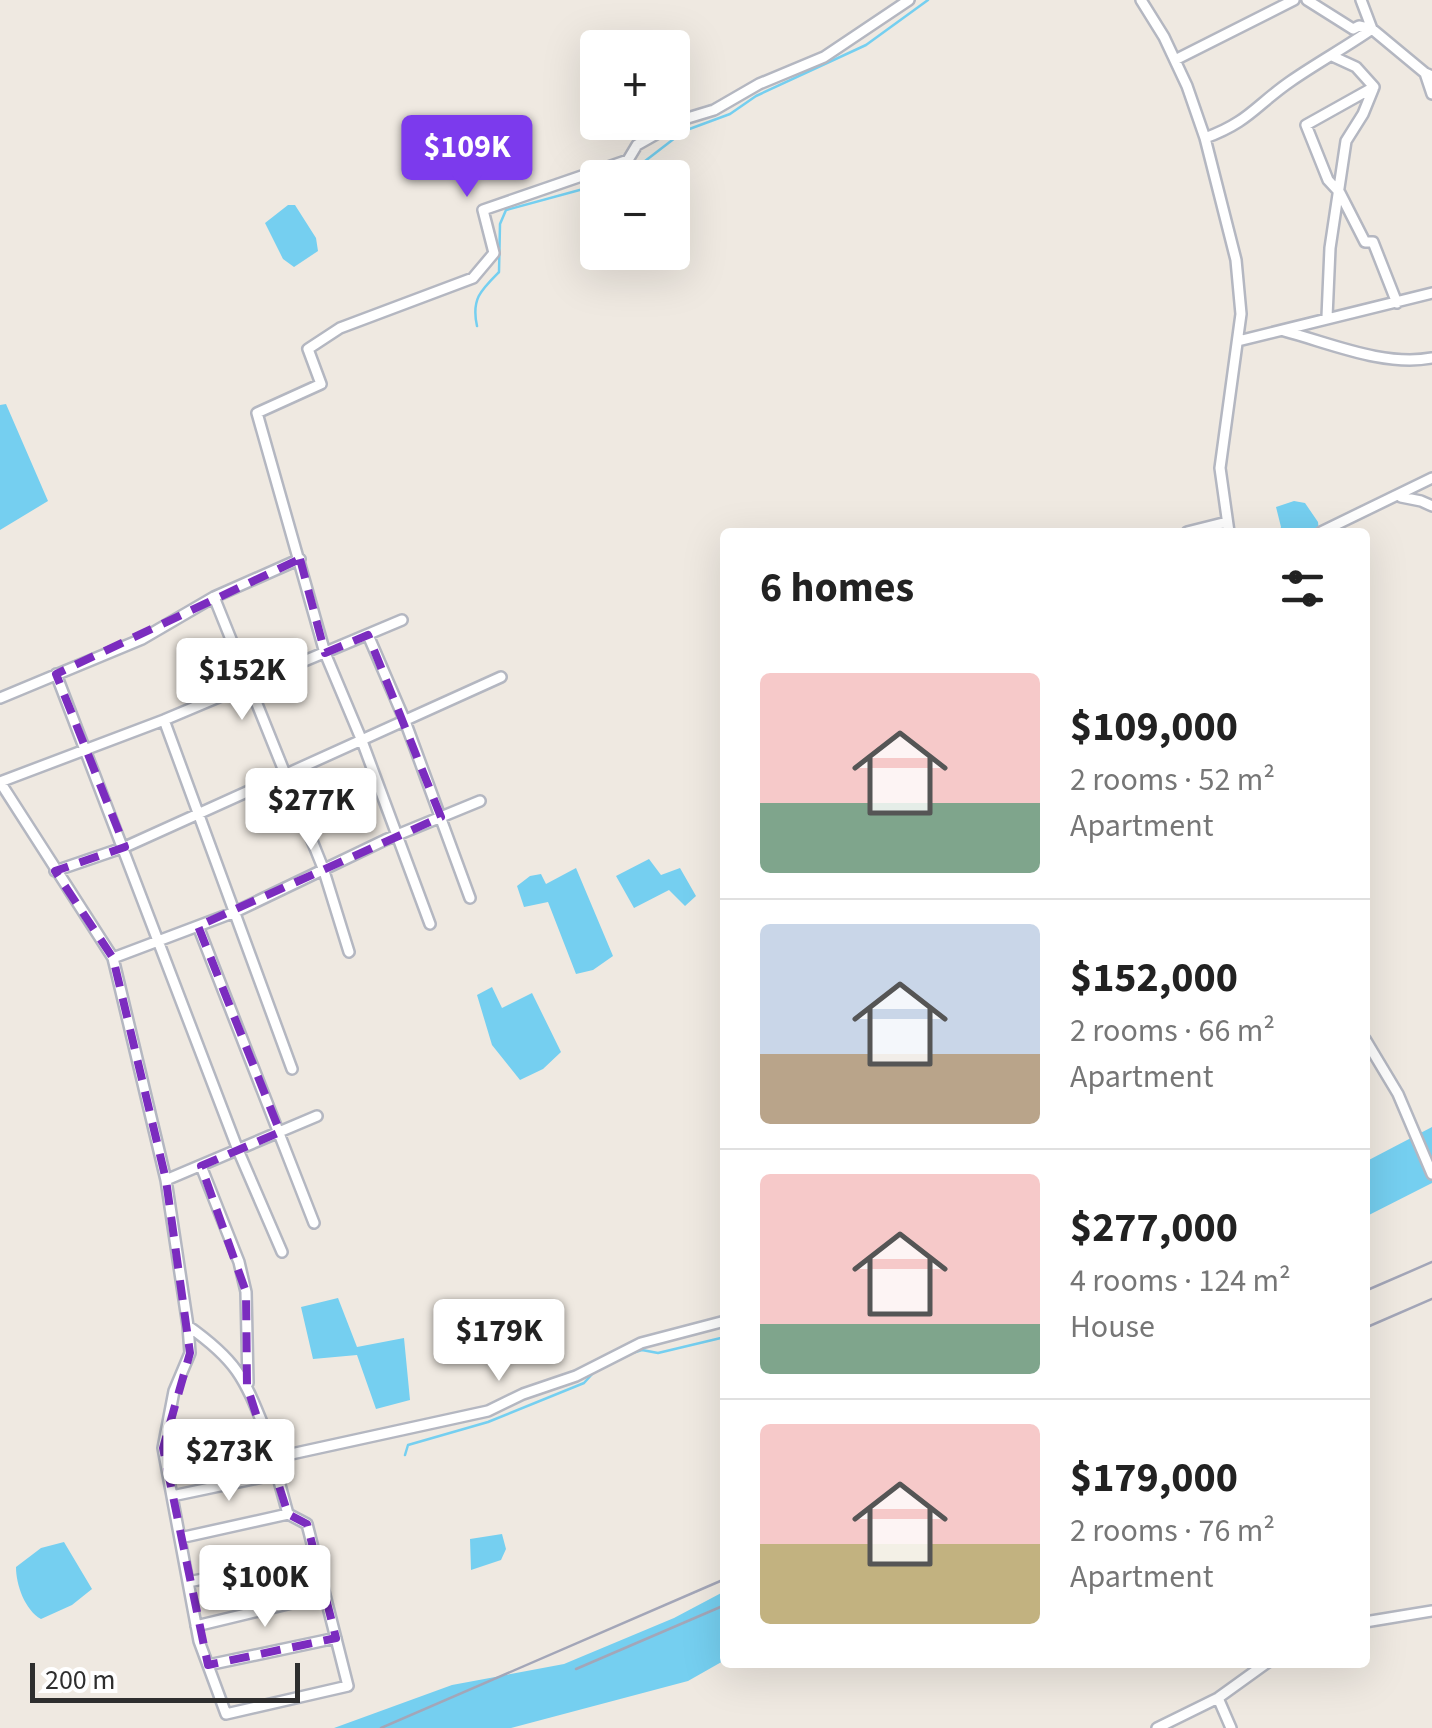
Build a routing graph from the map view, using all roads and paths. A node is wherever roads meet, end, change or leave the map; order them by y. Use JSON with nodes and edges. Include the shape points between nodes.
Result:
{"nodes":[{"id":1,"x":909,"y":0,"type":"edge"},
{"id":2,"x":1141,"y":0,"type":"edge"},
{"id":3,"x":1294,"y":0,"type":"edge"},
{"id":4,"x":1307,"y":0,"type":"edge"},
{"id":5,"x":1361,"y":0,"type":"edge"},
{"id":6,"x":1372,"y":29,"type":"junction"},
{"id":7,"x":1332,"y":56,"type":"junction"},
{"id":8,"x":1175,"y":60,"type":"junction"},
{"id":9,"x":1428,"y":75,"type":"edge"},
{"id":10,"x":1374,"y":87,"type":"junction"},
{"id":11,"x":1432,"y":94,"type":"edge"},
{"id":12,"x":1205,"y":138,"type":"junction"},
{"id":13,"x":1340,"y":193,"type":"junction"},
{"id":14,"x":1432,"y":293,"type":"edge"},
{"id":15,"x":1397,"y":303,"type":"junction"},
{"id":16,"x":1328,"y":317,"type":"junction"},
{"id":17,"x":1280,"y":330,"type":"junction"},
{"id":18,"x":1238,"y":341,"type":"junction"},
{"id":19,"x":1432,"y":358,"type":"edge"},
{"id":20,"x":1432,"y":478,"type":"edge"},
{"id":21,"x":1398,"y":497,"type":"junction"},
{"id":22,"x":1432,"y":506,"type":"edge"},
{"id":23,"x":1228,"y":527,"type":"edge"},
{"id":24,"x":1328,"y":528,"type":"edge"},
{"id":25,"x":300,"y":559,"type":"junction"},
{"id":26,"x":214,"y":597,"type":"junction"},
{"id":27,"x":402,"y":620,"type":"dead end"},
{"id":28,"x":368,"y":634,"type":"junction"},
{"id":29,"x":325,"y":652,"type":"junction"},
{"id":30,"x":56,"y":674,"type":"junction"},
{"id":31,"x":502,"y":677,"type":"dead end"},
{"id":32,"x":248,"y":684,"type":"junction"},
{"id":33,"x":0,"y":698,"type":"edge"},
{"id":34,"x":164,"y":720,"type":"junction"},
{"id":35,"x":406,"y":721,"type":"junction"},
{"id":36,"x":362,"y":741,"type":"junction"},
{"id":37,"x":86,"y":747,"type":"junction"},
{"id":38,"x":284,"y":776,"type":"junction"},
{"id":39,"x":480,"y":801,"type":"dead end"},
{"id":40,"x":198,"y":815,"type":"junction"},
{"id":41,"x":441,"y":818,"type":"junction"},
{"id":42,"x":396,"y":836,"type":"junction"},
{"id":43,"x":125,"y":847,"type":"junction"},
{"id":44,"x":323,"y":868,"type":"junction"},
{"id":45,"x":55,"y":871,"type":"junction"},
{"id":46,"x":470,"y":898,"type":"dead end"},
{"id":47,"x":235,"y":912,"type":"junction"},
{"id":48,"x":430,"y":924,"type":"dead end"},
{"id":49,"x":198,"y":926,"type":"junction"},
{"id":50,"x":157,"y":941,"type":"junction"},
{"id":51,"x":349,"y":952,"type":"dead end"},
{"id":52,"x":113,"y":958,"type":"junction"},
{"id":53,"x":1370,"y":1055,"type":"edge"},
{"id":54,"x":292,"y":1069,"type":"dead end"},
{"id":55,"x":317,"y":1116,"type":"dead end"},
{"id":56,"x":280,"y":1132,"type":"junction"},
{"id":57,"x":238,"y":1150,"type":"junction"},
{"id":58,"x":202,"y":1166,"type":"junction"},
{"id":59,"x":1432,"y":1174,"type":"edge"},
{"id":60,"x":166,"y":1180,"type":"junction"},
{"id":61,"x":314,"y":1223,"type":"dead end"},
{"id":62,"x":282,"y":1252,"type":"dead end"},
{"id":63,"x":720,"y":1322,"type":"edge"},
{"id":64,"x":188,"y":1326,"type":"junction"},
{"id":65,"x":248,"y":1386,"type":"junction"},
{"id":66,"x":266,"y":1430,"type":"junction"},
{"id":67,"x":163,"y":1448,"type":"junction"},
{"id":68,"x":273,"y":1458,"type":"junction"},
{"id":69,"x":278,"y":1474,"type":"junction"},
{"id":70,"x":172,"y":1496,"type":"junction"},
{"id":71,"x":288,"y":1514,"type":"junction"},
{"id":72,"x":180,"y":1538,"type":"junction"},
{"id":73,"x":315,"y":1556,"type":"junction"},
{"id":74,"x":188,"y":1582,"type":"junction"},
{"id":75,"x":325,"y":1595,"type":"junction"},
{"id":76,"x":1432,"y":1611,"type":"edge"},
{"id":77,"x":1370,"y":1621,"type":"edge"},
{"id":78,"x":196,"y":1626,"type":"junction"},
{"id":79,"x":336,"y":1638,"type":"junction"},
{"id":80,"x":208,"y":1665,"type":"junction"},
{"id":81,"x":1260,"y":1668,"type":"edge"},
{"id":82,"x":1218,"y":1698,"type":"junction"},
{"id":83,"x":1157,"y":1728,"type":"edge"},
{"id":84,"x":1231,"y":1728,"type":"edge"}],
"edges":[{"from":1,"to":25,"type":"street","via":[[824,58],[681,120],[638,145],[628,160],[484,210],[494,253],[474,278],[340,328],[308,349],[321,384],[257,413]]},
{"from":2,"to":8,"type":"street"},
{"from":3,"to":8,"type":"street"},
{"from":4,"to":6,"type":"street","via":[[1353,29]]},
{"from":5,"to":6,"type":"street"},
{"from":6,"to":7,"type":"street"},
{"from":6,"to":9,"type":"street"},
{"from":7,"to":10,"type":"street","via":[[1356,67]]},
{"from":7,"to":12,"type":"street","via":[[1230,129]]},
{"from":8,"to":12,"type":"street"},
{"from":9,"to":11,"type":"street"},
{"from":10,"to":13,"type":"street","via":[[1346,141]]},
{"from":10,"to":13,"type":"street","via":[[1306,125]]},
{"from":12,"to":18,"type":"street","via":[[1236,260]]},
{"from":13,"to":15,"type":"street","via":[[1365,242],[1373,242]]},
{"from":13,"to":16,"type":"street"},
{"from":14,"to":15,"type":"street"},
{"from":15,"to":16,"type":"street"},
{"from":16,"to":17,"type":"street"},
{"from":17,"to":18,"type":"street"},
{"from":17,"to":19,"type":"street","via":[[1410,362]]},
{"from":18,"to":23,"type":"street","via":[[1220,468]]},
{"from":20,"to":21,"type":"street"},
{"from":21,"to":22,"type":"street"},
{"from":21,"to":24,"type":"street"},
{"from":25,"to":26,"type":"street"},
{"from":25,"to":29,"type":"street"},
{"from":26,"to":30,"type":"street","via":[[142,640]]},
{"from":26,"to":32,"type":"street"},
{"from":27,"to":28,"type":"street"},
{"from":28,"to":29,"type":"street"},
{"from":28,"to":35,"type":"street"},
{"from":29,"to":32,"type":"street"},
{"from":29,"to":36,"type":"street"},
{"from":30,"to":33,"type":"street"},
{"from":30,"to":37,"type":"street"},
{"from":31,"to":35,"type":"street"},
{"from":32,"to":34,"type":"street"},
{"from":32,"to":38,"type":"street"},
{"from":34,"to":37,"type":"street"},
{"from":34,"to":40,"type":"street"},
{"from":35,"to":36,"type":"street"},
{"from":35,"to":41,"type":"street"},
{"from":36,"to":38,"type":"street"},
{"from":36,"to":42,"type":"street"},
{"from":37,"to":43,"type":"street"},
{"from":37,"to":45,"type":"street","via":[[0,782]]},
{"from":38,"to":40,"type":"street"},
{"from":38,"to":44,"type":"street"},
{"from":39,"to":41,"type":"street"},
{"from":40,"to":43,"type":"street"},
{"from":40,"to":47,"type":"street"},
{"from":41,"to":42,"type":"street"},
{"from":41,"to":46,"type":"street"},
{"from":42,"to":44,"type":"street"},
{"from":42,"to":48,"type":"street"},
{"from":43,"to":45,"type":"street"},
{"from":43,"to":50,"type":"street"},
{"from":44,"to":47,"type":"street"},
{"from":44,"to":51,"type":"street"},
{"from":45,"to":52,"type":"street"},
{"from":47,"to":49,"type":"street"},
{"from":47,"to":54,"type":"street"},
{"from":49,"to":50,"type":"street"},
{"from":49,"to":56,"type":"street"},
{"from":50,"to":52,"type":"street"},
{"from":50,"to":57,"type":"street"},
{"from":52,"to":60,"type":"street"},
{"from":53,"to":59,"type":"street","via":[[1398,1094]]},
{"from":55,"to":56,"type":"street"},
{"from":56,"to":57,"type":"street"},
{"from":56,"to":61,"type":"street"},
{"from":57,"to":58,"type":"street"},
{"from":57,"to":62,"type":"street"},
{"from":58,"to":60,"type":"street"},
{"from":58,"to":65,"type":"street","via":[[246,1292]]},
{"from":60,"to":64,"type":"street"},
{"from":63,"to":68,"type":"street","via":[[642,1344],[488,1411]]},
{"from":64,"to":65,"type":"street","via":[[224,1352]]},
{"from":64,"to":67,"type":"street","via":[[190,1354]]},
{"from":65,"to":66,"type":"street"},
{"from":66,"to":67,"type":"street"},
{"from":66,"to":68,"type":"street"},
{"from":67,"to":70,"type":"street"},
{"from":68,"to":69,"type":"street"},
{"from":69,"to":70,"type":"street"},
{"from":69,"to":71,"type":"street"},
{"from":70,"to":72,"type":"street"},
{"from":71,"to":72,"type":"street"},
{"from":71,"to":73,"type":"street","via":[[307,1524]]},
{"from":72,"to":74,"type":"street"},
{"from":73,"to":74,"type":"street"},
{"from":73,"to":75,"type":"street"},
{"from":74,"to":78,"type":"street"},
{"from":75,"to":78,"type":"street"},
{"from":75,"to":79,"type":"street"},
{"from":76,"to":77,"type":"street"},
{"from":78,"to":80,"type":"street"},
{"from":79,"to":80,"type":"street"},
{"from":79,"to":80,"type":"street","via":[[348,1686],[226,1714]]},
{"from":81,"to":82,"type":"street"},
{"from":82,"to":83,"type":"street"},
{"from":82,"to":84,"type":"street"}]}
